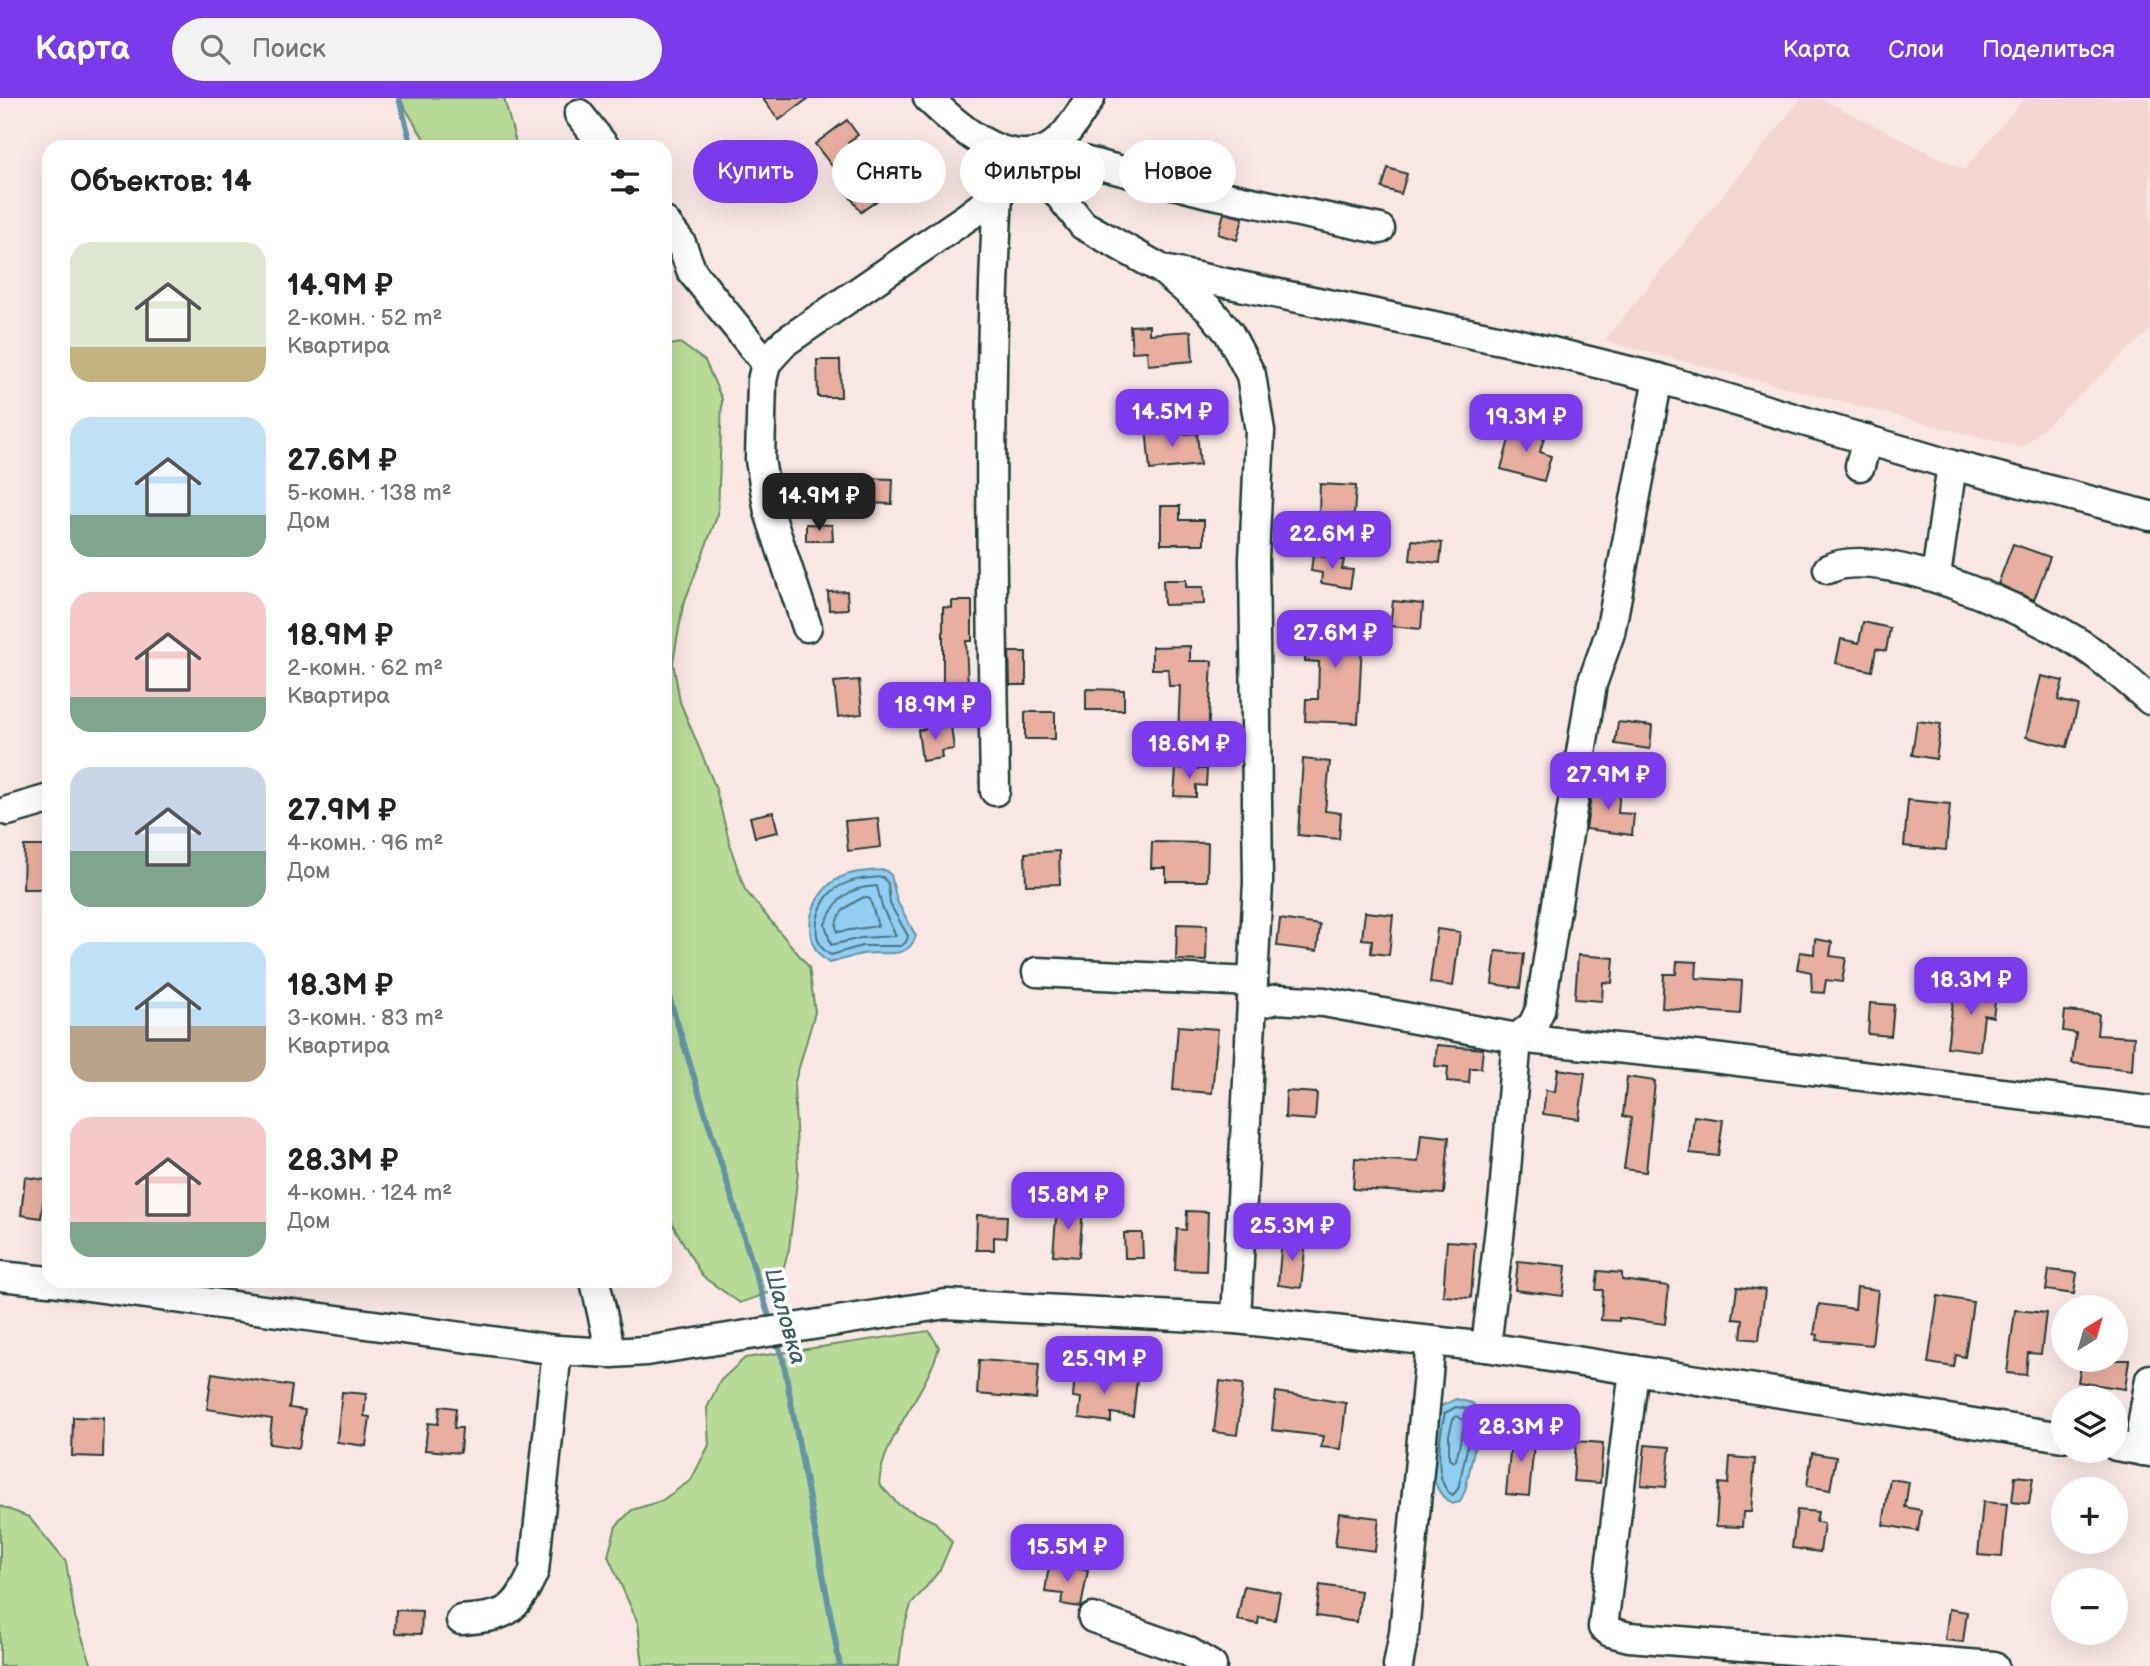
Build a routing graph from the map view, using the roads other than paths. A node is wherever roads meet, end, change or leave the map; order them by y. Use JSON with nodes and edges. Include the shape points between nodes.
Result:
{"nodes":[{"id":1,"x":928,"y":98,"type":"edge"},
{"id":2,"x":1090,"y":98,"type":"edge"},
{"id":3,"x":579,"y":114,"type":"dead end"},
{"id":4,"x":599,"y":140,"type":"edge"},
{"id":5,"x":978,"y":140,"type":"edge"},
{"id":6,"x":1057,"y":140,"type":"edge"},
{"id":7,"x":1105,"y":168,"type":"edge"},
{"id":8,"x":985,"y":203,"type":"edge"},
{"id":9,"x":997,"y":203,"type":"edge"},
{"id":10,"x":1066,"y":203,"type":"edge"},
{"id":11,"x":1380,"y":229,"type":"dead end"},
{"id":12,"x":672,"y":231,"type":"edge"},
{"id":13,"x":1163,"y":270,"type":"junction"},
{"id":14,"x":766,"y":363,"type":"junction"},
{"id":15,"x":1658,"y":377,"type":"junction"},
{"id":16,"x":1952,"y":465,"type":"junction"},
{"id":17,"x":2150,"y":516,"type":"edge"},
{"id":18,"x":1828,"y":569,"type":"dead end"},
{"id":19,"x":1936,"y":576,"type":"junction"},
{"id":20,"x":807,"y":627,"type":"dead end"},
{"id":21,"x":2150,"y":700,"type":"edge"},
{"id":22,"x":995,"y":791,"type":"dead end"},
{"id":23,"x":42,"y":801,"type":"edge"},
{"id":24,"x":8,"y":811,"type":"dead end"},
{"id":25,"x":1037,"y":972,"type":"dead end"},
{"id":26,"x":1253,"y":993,"type":"junction"},
{"id":27,"x":1517,"y":1038,"type":"junction"},
{"id":28,"x":2150,"y":1111,"type":"edge"},
{"id":29,"x":0,"y":1276,"type":"edge"},
{"id":30,"x":42,"y":1280,"type":"edge"},
{"id":31,"x":101,"y":1288,"type":"edge"},
{"id":32,"x":597,"y":1288,"type":"edge"},
{"id":33,"x":1236,"y":1319,"type":"junction"},
{"id":34,"x":1431,"y":1341,"type":"junction"},
{"id":35,"x":1486,"y":1347,"type":"junction"},
{"id":36,"x":557,"y":1350,"type":"junction"},
{"id":37,"x":611,"y":1353,"type":"junction"},
{"id":38,"x":1634,"y":1370,"type":"junction"},
{"id":39,"x":2150,"y":1379,"type":"edge"},
{"id":40,"x":2051,"y":1435,"type":"edge"},
{"id":41,"x":2128,"y":1448,"type":"edge"},
{"id":42,"x":2147,"y":1451,"type":"edge"},
{"id":43,"x":1093,"y":1618,"type":"dead end"},
{"id":44,"x":461,"y":1620,"type":"dead end"},
{"id":45,"x":1212,"y":1666,"type":"edge"},
{"id":46,"x":1398,"y":1666,"type":"edge"},
{"id":47,"x":1994,"y":1666,"type":"edge"}],
"edges":[{"from":1,"to":5,"type":"street"},
{"from":2,"to":6,"type":"street"},
{"from":3,"to":4,"type":"street"},
{"from":7,"to":11,"type":"street"},
{"from":8,"to":14,"type":"street","via":[[785,342]]},
{"from":9,"to":22,"type":"street","via":[[989,457]]},
{"from":10,"to":13,"type":"street","via":[[1083,225]]},
{"from":12,"to":14,"type":"street","via":[[692,272]]},
{"from":13,"to":15,"type":"street"},
{"from":13,"to":26,"type":"street","via":[[1210,310],[1229,333],[1251,375],[1261,431],[1254,559],[1258,882]]},
{"from":14,"to":20,"type":"street","via":[[762,485]]},
{"from":15,"to":16,"type":"street","via":[[1863,453]]},
{"from":15,"to":27,"type":"street","via":[[1609,633],[1592,684],[1540,1010],[1533,1025]]},
{"from":16,"to":17,"type":"street"},
{"from":16,"to":19,"type":"street"},
{"from":18,"to":19,"type":"street","via":[[1841,562],[1857,562]]},
{"from":19,"to":21,"type":"street","via":[[2046,624],[2088,649]]},
{"from":23,"to":24,"type":"street"},
{"from":25,"to":26,"type":"street"},
{"from":26,"to":27,"type":"street"},
{"from":26,"to":33,"type":"street"},
{"from":27,"to":28,"type":"street"},
{"from":27,"to":35,"type":"street"},
{"from":29,"to":30,"type":"street"},
{"from":31,"to":36,"type":"street"},
{"from":32,"to":37,"type":"street"},
{"from":33,"to":34,"type":"street"},
{"from":33,"to":37,"type":"street","via":[[946,1304]]},
{"from":34,"to":35,"type":"street"},
{"from":34,"to":46,"type":"street"},
{"from":35,"to":38,"type":"street"},
{"from":36,"to":37,"type":"street"},
{"from":36,"to":44,"type":"street","via":[[534,1571],[512,1610],[499,1617]]},
{"from":38,"to":40,"type":"street"},
{"from":38,"to":47,"type":"street","via":[[1603,1627],[1629,1637]]},
{"from":39,"to":42,"type":"street","via":[[2142,1426]]},
{"from":41,"to":42,"type":"street"},
{"from":43,"to":45,"type":"street","via":[[1187,1651]]}]}
